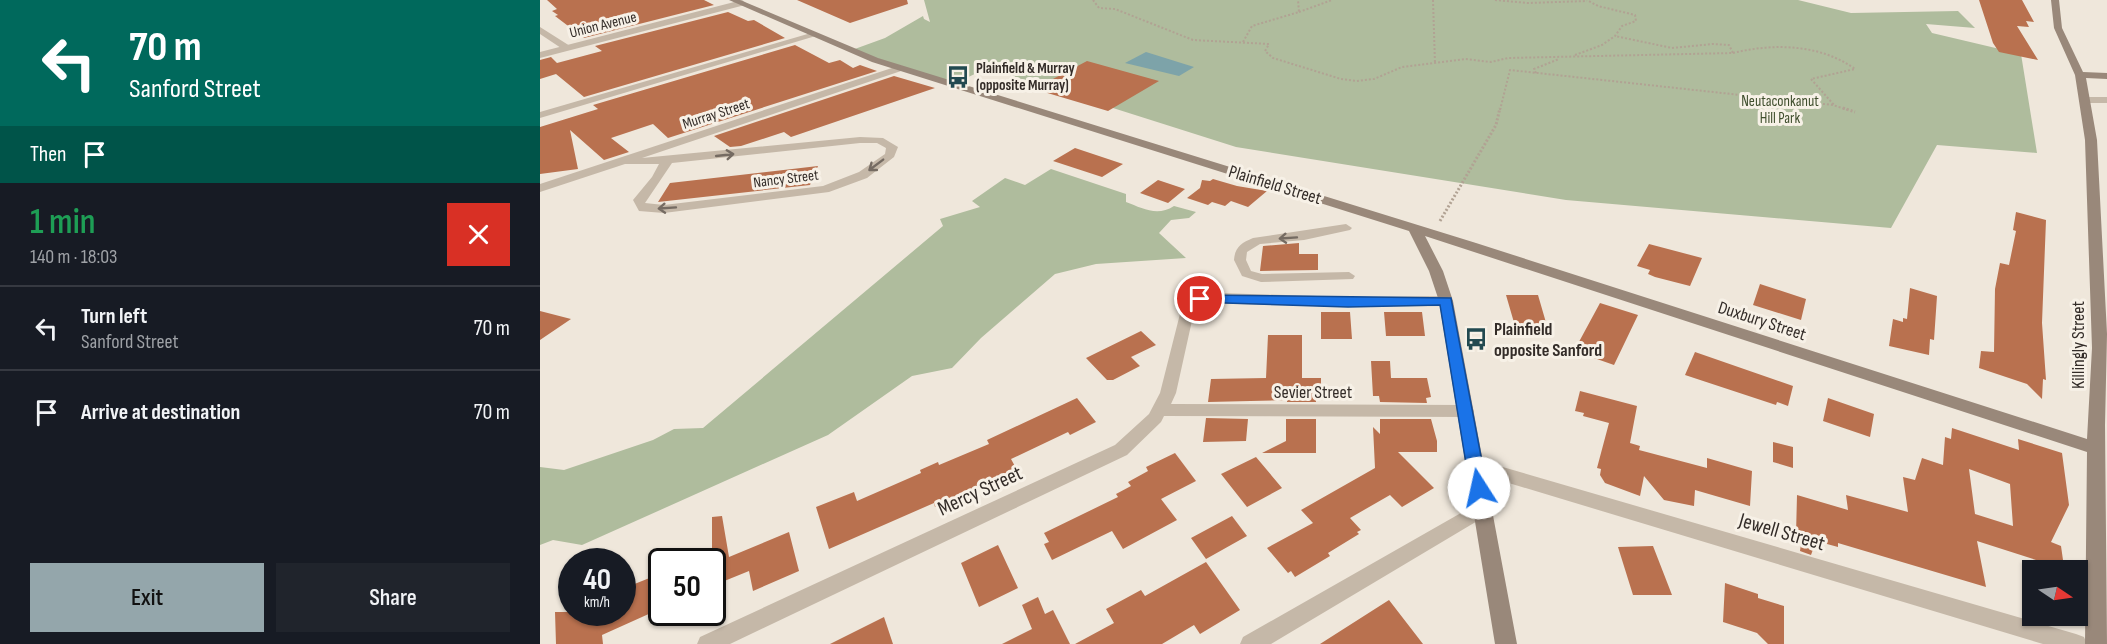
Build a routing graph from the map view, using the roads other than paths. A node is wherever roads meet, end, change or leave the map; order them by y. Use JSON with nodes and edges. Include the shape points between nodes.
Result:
{"nodes":[{"id":1,"x":2055,"y":0,"type":"edge"},
{"id":2,"x":737,"y":2,"type":"edge"},
{"id":3,"x":540,"y":30,"type":"edge"},
{"id":4,"x":814,"y":35,"type":"junction"},
{"id":5,"x":567,"y":48,"type":"junction"},
{"id":6,"x":540,"y":55,"type":"edge"},
{"id":7,"x":901,"y":68,"type":"junction"},
{"id":8,"x":2080,"y":75,"type":"junction"},
{"id":9,"x":2107,"y":76,"type":"edge"},
{"id":10,"x":2085,"y":100,"type":"junction"},
{"id":11,"x":2107,"y":100,"type":"edge"},
{"id":12,"x":540,"y":116,"type":"edge"},
{"id":13,"x":623,"y":160,"type":"junction"},
{"id":14,"x":667,"y":161,"type":"junction"},
{"id":15,"x":540,"y":188,"type":"edge"},
{"id":16,"x":1346,"y":228,"type":"dead end"},
{"id":17,"x":1415,"y":229,"type":"junction"},
{"id":18,"x":1349,"y":276,"type":"dead end"},
{"id":19,"x":2102,"y":278,"type":"edge"},
{"id":20,"x":1446,"y":301,"type":"junction"},
{"id":21,"x":1159,"y":410,"type":"junction"},
{"id":22,"x":1466,"y":411,"type":"junction"},
{"id":23,"x":2102,"y":425,"type":"edge"},
{"id":24,"x":2096,"y":448,"type":"junction"},
{"id":25,"x":1475,"y":466,"type":"junction"},
{"id":26,"x":1482,"y":509,"type":"junction"},
{"id":27,"x":708,"y":644,"type":"edge"},
{"id":28,"x":1251,"y":644,"type":"edge"},
{"id":29,"x":1506,"y":644,"type":"edge"},
{"id":30,"x":2076,"y":644,"type":"edge"},
{"id":31,"x":2096,"y":644,"type":"edge"}],
"edges":[{"from":1,"to":8,"type":"main road","name":"Killingly Street","via":[[2058,28]]},
{"from":2,"to":4,"type":"main road","name":"Plainfield Street"},
{"from":2,"to":5,"type":"street","name":"Union Avenue"},
{"from":3,"to":5,"type":"street"},
{"from":4,"to":7,"type":"main road","name":"Plainfield Street"},
{"from":4,"to":12,"type":"street"},
{"from":5,"to":6,"type":"street","name":"Union Avenue"},
{"from":7,"to":13,"type":"street","name":"Murray Street"},
{"from":7,"to":17,"type":"main road","name":"Plainfield Street"},
{"from":8,"to":9,"type":"main road"},
{"from":8,"to":10,"type":"main road","name":"Killingly Street"},
{"from":10,"to":11,"type":"street"},
{"from":10,"to":19,"type":"main road","name":"Killingly Street"},
{"from":13,"to":14,"type":"street","name":"Nancy Street"},
{"from":13,"to":15,"type":"street","name":"Murray Street"},
{"from":14,"to":14,"type":"street","name":"Nancy Street","one_way":true,"via":[[860,140],[885,142],[892,147],[890,155],[863,175],[813,192],[643,208],[639,200]]},
{"from":16,"to":18,"type":"lane","one_way":true,"via":[[1253,241],[1239,259],[1246,273],[1261,278]]},
{"from":17,"to":20,"type":"main road"},
{"from":17,"to":24,"type":"main road","name":"Duxbury Street"},
{"from":19,"to":23,"type":"main road","name":"Killingly Street"},
{"from":20,"to":21,"type":"street","name":"Mercy Street","via":[[1200,299],[1188,305],[1168,393]]},
{"from":20,"to":22,"type":"main road"},
{"from":21,"to":22,"type":"street","name":"Sevier Street"},
{"from":21,"to":27,"type":"street","name":"Mercy Street","via":[[1143,432],[1121,450]]},
{"from":22,"to":25,"type":"main road"},
{"from":23,"to":24,"type":"main road","name":"Killingly Street"},
{"from":24,"to":31,"type":"main road","name":"Killingly Street"},
{"from":25,"to":26,"type":"main road"},
{"from":25,"to":30,"type":"street","name":"Jewell Street"},
{"from":26,"to":28,"type":"street"},
{"from":26,"to":29,"type":"main road"}]}
